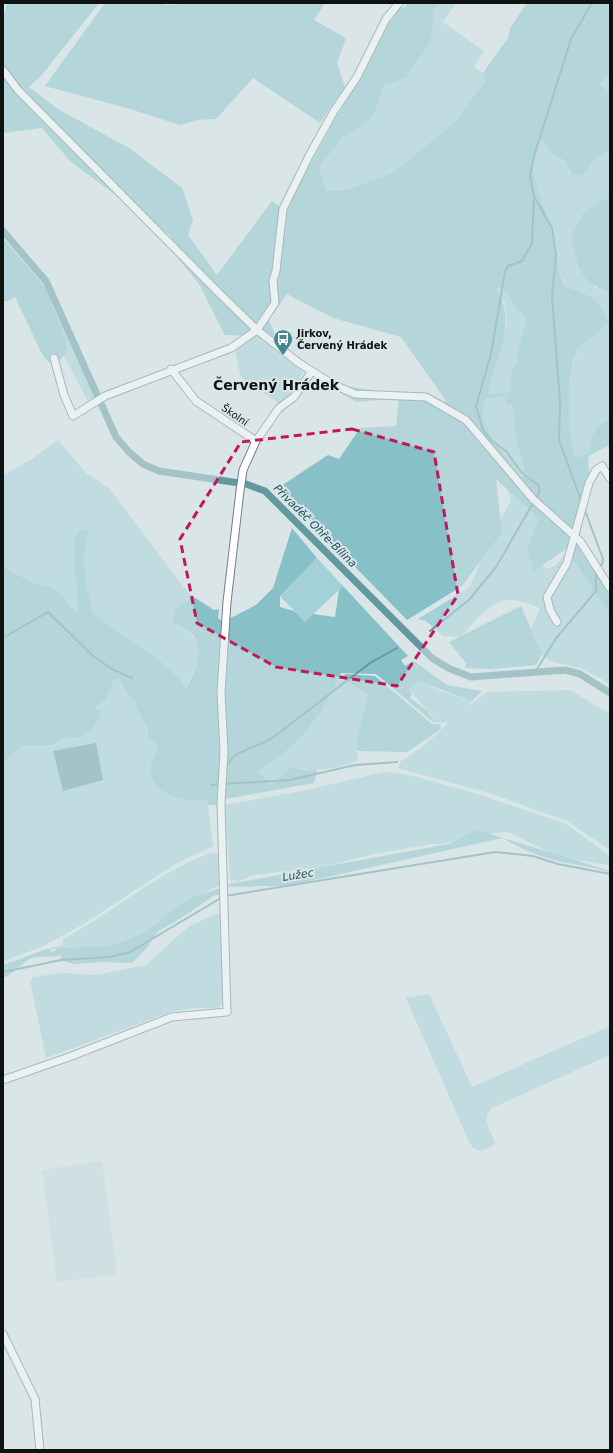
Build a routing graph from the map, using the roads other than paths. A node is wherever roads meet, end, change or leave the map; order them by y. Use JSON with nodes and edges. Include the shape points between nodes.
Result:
{"nodes":[{"id":1,"x":399,"y":3,"type":"edge"},
{"id":2,"x":3,"y":70,"type":"edge"},
{"id":3,"x":257,"y":330,"type":"junction"},
{"id":4,"x":54,"y":358,"type":"dead end"},
{"id":5,"x":171,"y":370,"type":"junction"},
{"id":6,"x":312,"y":371,"type":"junction"},
{"id":7,"x":256,"y":441,"type":"junction"},
{"id":8,"x":610,"y":479,"type":"edge"},
{"id":9,"x":575,"y":537,"type":"junction"},
{"id":10,"x":610,"y":588,"type":"edge"},
{"id":11,"x":557,"y":622,"type":"dead end"},
{"id":12,"x":3,"y":1080,"type":"edge"},
{"id":13,"x":3,"y":1334,"type":"edge"},
{"id":14,"x":40,"y":1450,"type":"edge"}],
"edges":[{"from":1,"to":3,"type":"street","via":[[386,19],[357,77],[334,111],[283,208],[273,281],[275,303]]},
{"from":2,"to":3,"type":"street","via":[[18,90]]},
{"from":3,"to":5,"type":"street","via":[[231,348]]},
{"from":3,"to":6,"type":"street"},
{"from":4,"to":5,"type":"street","via":[[64,395],[73,416],[105,396]]},
{"from":5,"to":7,"type":"street","name":"Školní","via":[[196,401]]},
{"from":6,"to":7,"type":"street","via":[[294,397],[279,408]]},
{"from":6,"to":9,"type":"street","via":[[355,394],[426,398],[451,410],[466,420],[533,499]]},
{"from":7,"to":12,"type":"street","via":[[242,475],[227,602],[221,692],[227,1012],[172,1017]]},
{"from":8,"to":9,"type":"street","via":[[602,466],[596,470],[589,483]]},
{"from":9,"to":10,"type":"street"},
{"from":9,"to":11,"type":"street","via":[[567,563],[547,597],[550,610]]},
{"from":13,"to":14,"type":"street","via":[[35,1399]]}]}
